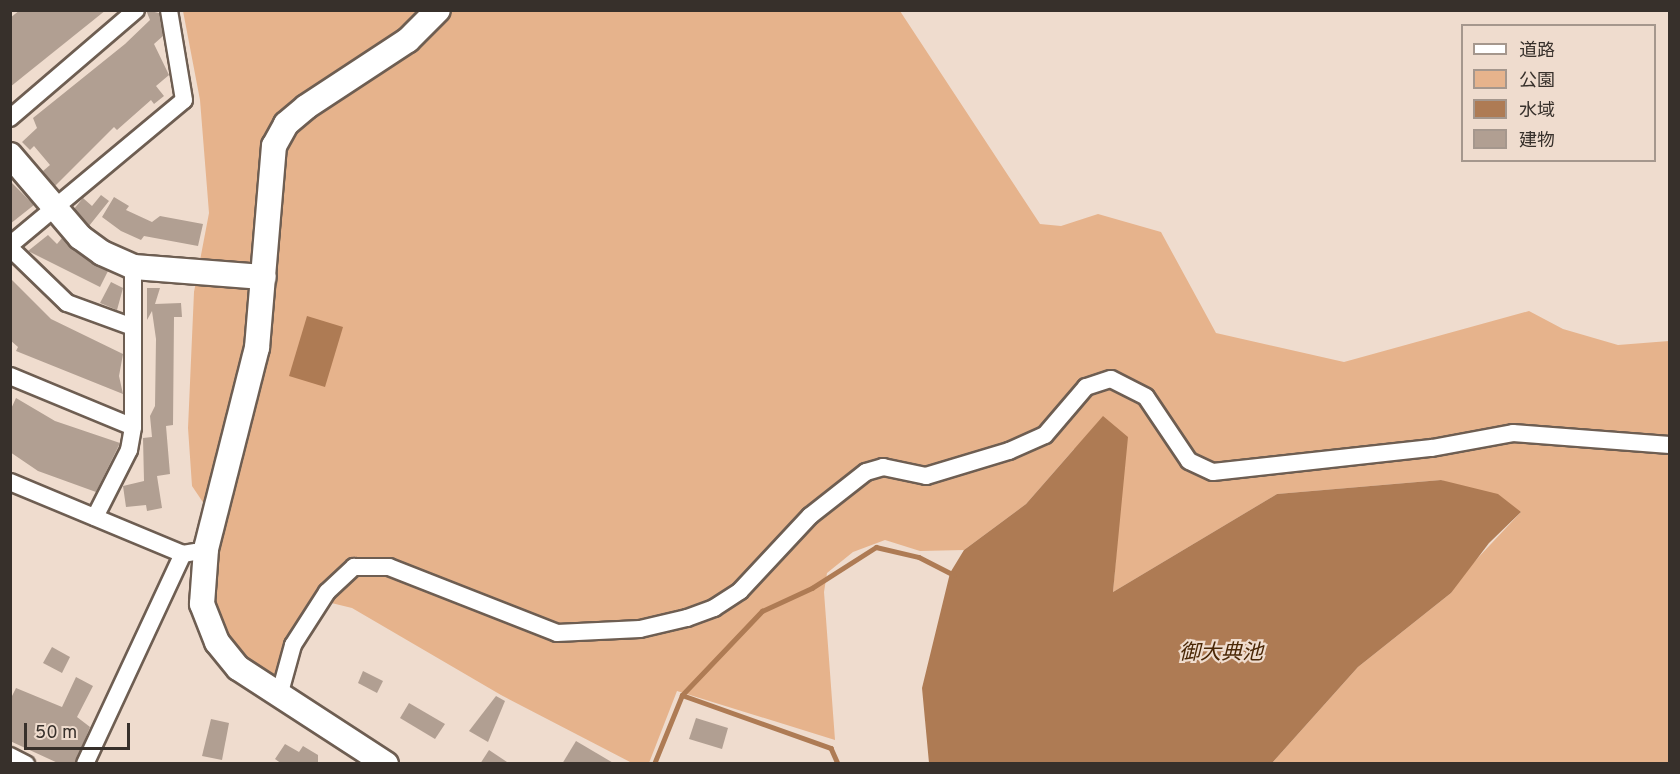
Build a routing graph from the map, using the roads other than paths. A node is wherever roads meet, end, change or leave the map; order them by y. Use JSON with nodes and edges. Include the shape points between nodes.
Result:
{"nodes":[{"id":1,"x":136,"y":10,"type":"edge"},
{"id":2,"x":169,"y":10,"type":"edge"},
{"id":3,"x":438,"y":10,"type":"edge"},
{"id":4,"x":10,"y":118,"type":"edge"},
{"id":5,"x":10,"y":155,"type":"edge"},
{"id":6,"x":54,"y":209,"type":"junction"},
{"id":7,"x":10,"y":247,"type":"edge"},
{"id":8,"x":133,"y":267,"type":"junction"},
{"id":9,"x":264,"y":277,"type":"junction"},
{"id":10,"x":134,"y":327,"type":"junction"},
{"id":11,"x":10,"y":376,"type":"edge"},
{"id":12,"x":133,"y":428,"type":"junction"},
{"id":13,"x":1670,"y":445,"type":"edge"},
{"id":14,"x":10,"y":482,"type":"edge"},
{"id":15,"x":95,"y":517,"type":"junction"},
{"id":16,"x":195,"y":552,"type":"junction"},
{"id":17,"x":279,"y":696,"type":"junction"},
{"id":18,"x":10,"y":756,"type":"edge"},
{"id":19,"x":26,"y":764,"type":"edge"},
{"id":20,"x":85,"y":764,"type":"edge"},
{"id":21,"x":386,"y":764,"type":"edge"}],
"edges":[{"from":1,"to":4,"type":"street"},
{"from":2,"to":6,"type":"street","via":[[184,100]]},
{"from":3,"to":9,"type":"street","via":[[408,40],[286,124],[274,146],[270,168]]},
{"from":5,"to":6,"type":"street"},
{"from":6,"to":7,"type":"street"},
{"from":6,"to":8,"type":"street","via":[[80,237]]},
{"from":7,"to":10,"type":"street","via":[[67,303]]},
{"from":8,"to":9,"type":"street"},
{"from":8,"to":10,"type":"street"},
{"from":9,"to":16,"type":"street","via":[[257,348]]},
{"from":10,"to":12,"type":"street"},
{"from":11,"to":12,"type":"street"},
{"from":12,"to":15,"type":"street","via":[[129,450]]},
{"from":13,"to":17,"type":"street","via":[[1513,433],[1432,448],[1213,472],[1189,461],[1146,397],[1125,383],[1103,380],[1086,387],[1045,435],[1009,451],[926,476],[883,468],[866,472],[810,516],[740,591],[714,608],[687,618],[640,629],[557,633],[388,567],[354,567],[327,592],[293,645]]},
{"from":14,"to":15,"type":"street"},
{"from":15,"to":16,"type":"street"},
{"from":16,"to":17,"type":"street","via":[[206,622],[238,668]]},
{"from":16,"to":20,"type":"street"},
{"from":17,"to":21,"type":"street"},
{"from":18,"to":19,"type":"street"}]}
